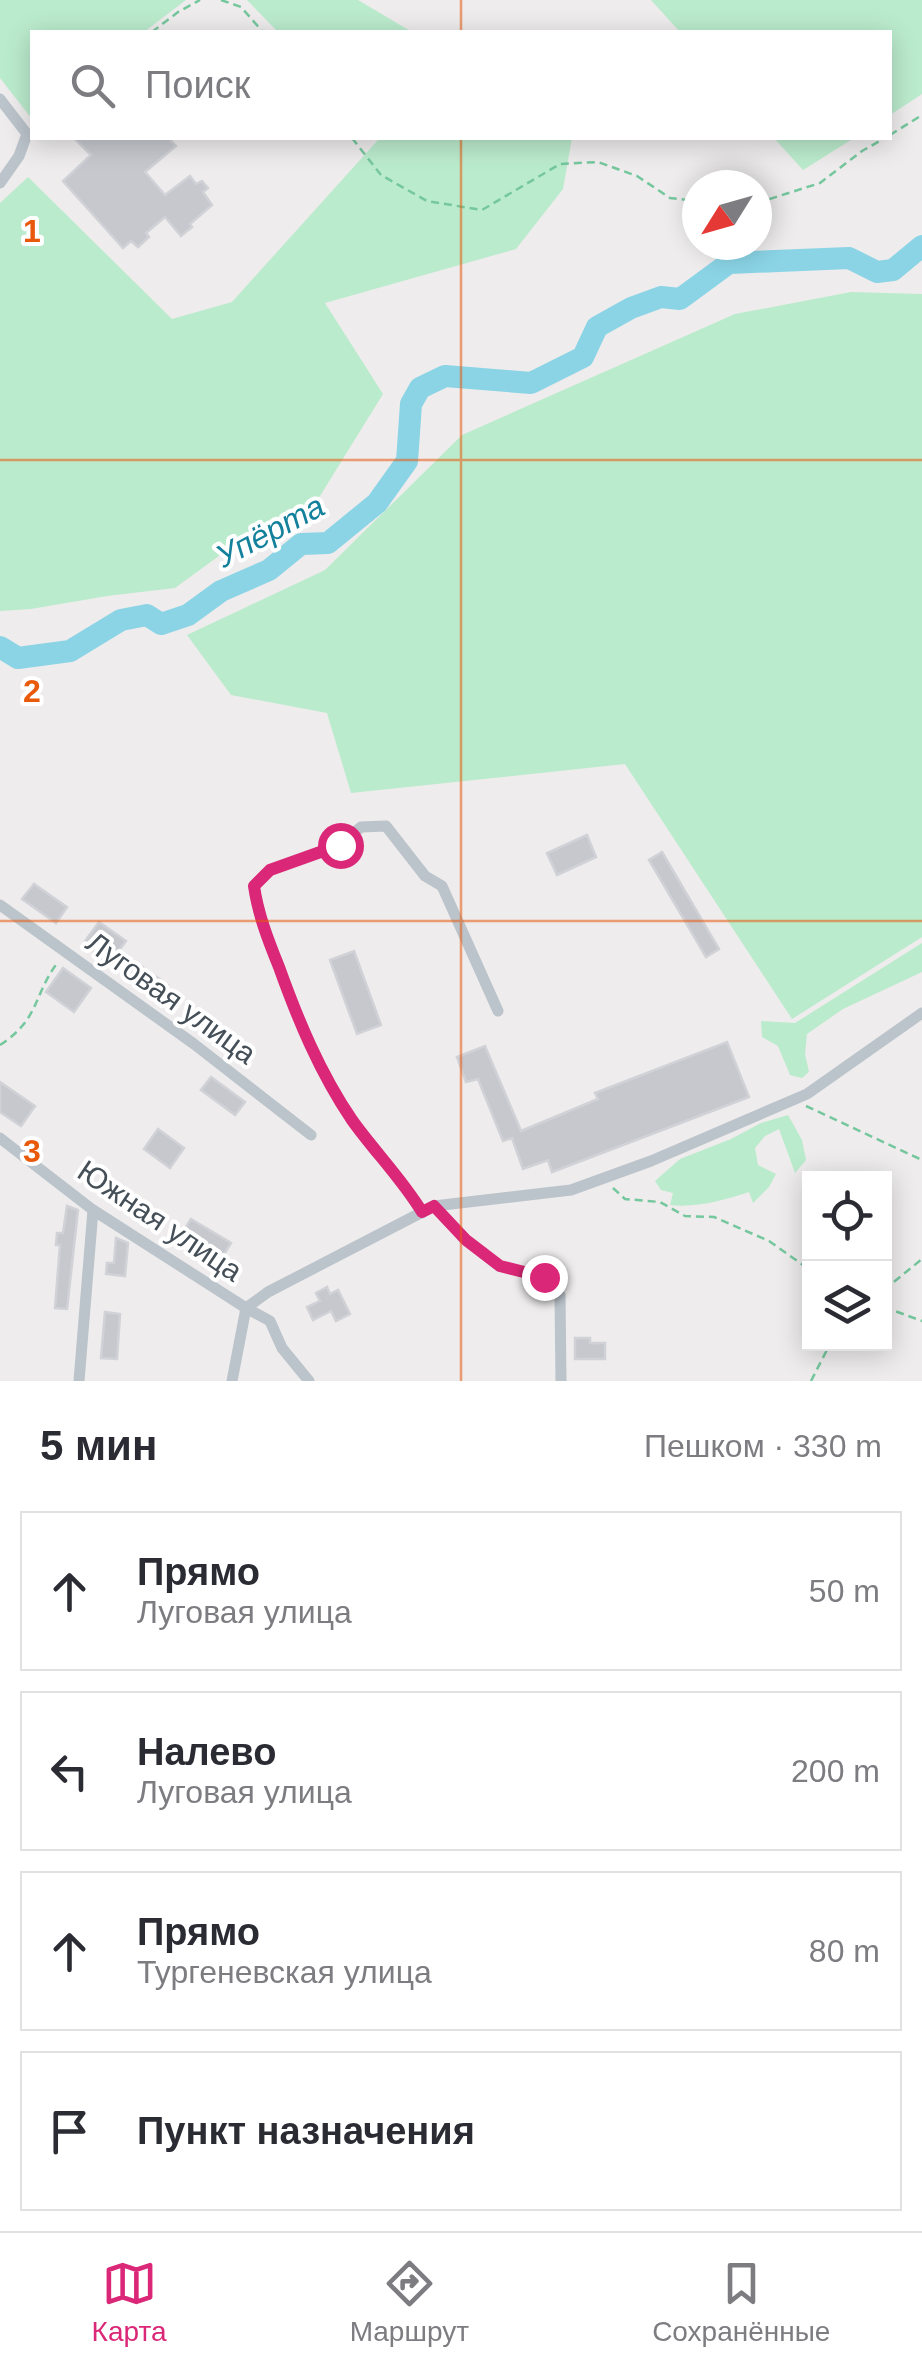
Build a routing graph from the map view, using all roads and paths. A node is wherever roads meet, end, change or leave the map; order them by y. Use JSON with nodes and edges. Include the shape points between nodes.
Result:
{"nodes":[{"id":1,"x":200,"y":0,"type":"edge"},
{"id":2,"x":222,"y":0,"type":"edge"},
{"id":3,"x":155,"y":30,"type":"edge"},
{"id":4,"x":261,"y":30,"type":"edge"},
{"id":5,"x":0,"y":99,"type":"edge"},
{"id":6,"x":922,"y":115,"type":"edge"},
{"id":7,"x":892,"y":133,"type":"edge"},
{"id":8,"x":354,"y":140,"type":"edge"},
{"id":9,"x":881,"y":140,"type":"edge"},
{"id":10,"x":0,"y":183,"type":"edge"},
{"id":11,"x":682,"y":199,"type":"edge"},
{"id":12,"x":772,"y":199,"type":"edge"},
{"id":13,"x":0,"y":905,"type":"edge"},
{"id":14,"x":65,"y":952,"type":"junction"},
{"id":15,"x":498,"y":1010,"type":"dead end"},
{"id":16,"x":922,"y":1013,"type":"edge"},
{"id":17,"x":0,"y":1044,"type":"edge"},
{"id":18,"x":795,"y":1099,"type":"junction"},
{"id":19,"x":310,"y":1135,"type":"dead end"},
{"id":20,"x":0,"y":1138,"type":"edge"},
{"id":21,"x":922,"y":1160,"type":"edge"},
{"id":22,"x":602,"y":1178,"type":"junction"},
{"id":23,"x":434,"y":1206,"type":"junction"},
{"id":24,"x":92,"y":1210,"type":"junction"},
{"id":25,"x":422,"y":1212,"type":"junction"},
{"id":26,"x":922,"y":1259,"type":"edge"},
{"id":27,"x":802,"y":1264,"type":"edge"},
{"id":28,"x":892,"y":1283,"type":"edge"},
{"id":29,"x":246,"y":1308,"type":"junction"},
{"id":30,"x":892,"y":1310,"type":"edge"},
{"id":31,"x":922,"y":1322,"type":"edge"},
{"id":32,"x":826,"y":1351,"type":"edge"},
{"id":33,"x":79,"y":1381,"type":"edge"},
{"id":34,"x":232,"y":1381,"type":"edge"},
{"id":35,"x":308,"y":1381,"type":"edge"},
{"id":36,"x":561,"y":1381,"type":"edge"},
{"id":37,"x":811,"y":1381,"type":"edge"}],
"edges":[{"from":1,"to":3,"type":"path"},
{"from":2,"to":4,"type":"path","via":[[241,8]]},
{"from":5,"to":10,"type":"street","via":[[27,134]]},
{"from":6,"to":7,"type":"path"},
{"from":8,"to":11,"type":"path","via":[[381,176],[427,201],[482,210],[560,164],[598,162]]},
{"from":9,"to":12,"type":"path","via":[[820,183]]},
{"from":13,"to":14,"type":"street","name":"Луговая улица"},
{"from":14,"to":17,"type":"path","via":[[29,1019]]},
{"from":14,"to":19,"type":"street","name":"Луговая улица"},
{"from":15,"to":25,"type":"street","name":"Луговая улица","via":[[442,886],[425,876],[386,826],[361,827],[340,845],[270,870],[254,886],[295,1011],[332,1090]]},
{"from":16,"to":18,"type":"street"},
{"from":18,"to":21,"type":"path"},
{"from":18,"to":22,"type":"street"},
{"from":20,"to":24,"type":"street","name":"Южная улица"},
{"from":22,"to":23,"type":"street","via":[[572,1190]]},
{"from":22,"to":27,"type":"path","via":[[625,1199],[714,1217]]},
{"from":23,"to":25,"type":"street"},
{"from":23,"to":36,"type":"street","via":[[500,1266],[544,1277],[560,1296]]},
{"from":24,"to":29,"type":"street","name":"Южная улица"},
{"from":24,"to":33,"type":"street"},
{"from":25,"to":29,"type":"street"},
{"from":26,"to":28,"type":"path"},
{"from":29,"to":34,"type":"street"},
{"from":29,"to":35,"type":"street","name":"Южная улица","via":[[270,1321]]},
{"from":30,"to":31,"type":"path"},
{"from":32,"to":37,"type":"path"}]}
